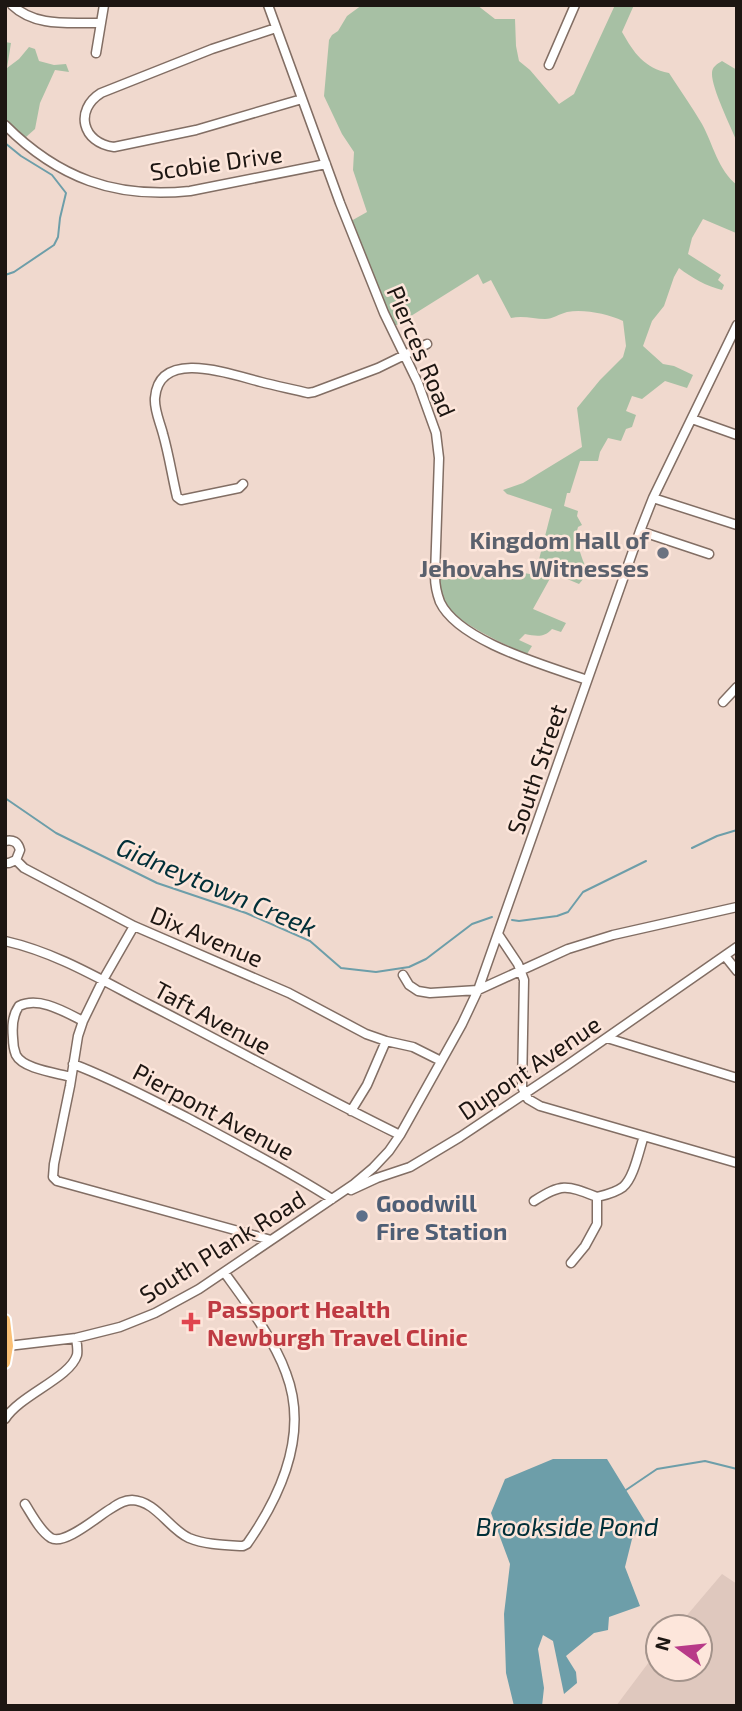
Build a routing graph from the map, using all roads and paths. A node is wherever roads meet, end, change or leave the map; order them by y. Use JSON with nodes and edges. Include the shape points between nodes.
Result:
{"nodes":[{"id":1,"x":12,"y":5,"type":"edge"},
{"id":2,"x":104,"y":5,"type":"edge"},
{"id":3,"x":268,"y":5,"type":"edge"},
{"id":4,"x":575,"y":5,"type":"edge"},
{"id":5,"x":101,"y":23,"type":"junction"},
{"id":6,"x":276,"y":28,"type":"junction"},
{"id":7,"x":96,"y":53,"type":"dead end"},
{"id":8,"x":548,"y":65,"type":"dead end"},
{"id":9,"x":302,"y":99,"type":"junction"},
{"id":10,"x":5,"y":125,"type":"edge"},
{"id":11,"x":326,"y":164,"type":"junction"},
{"id":12,"x":737,"y":326,"type":"edge"},
{"id":13,"x":427,"y":344,"type":"dead end"},
{"id":14,"x":406,"y":355,"type":"junction"},
{"id":15,"x":692,"y":419,"type":"junction"},
{"id":16,"x":737,"y":435,"type":"edge"},
{"id":17,"x":243,"y":484,"type":"dead end"},
{"id":18,"x":653,"y":498,"type":"junction"},
{"id":19,"x":737,"y":525,"type":"edge"},
{"id":20,"x":640,"y":531,"type":"junction"},
{"id":21,"x":709,"y":554,"type":"dead end"},
{"id":22,"x":587,"y":680,"type":"junction"},
{"id":23,"x":737,"y":687,"type":"edge"},
{"id":24,"x":723,"y":702,"type":"dead end"},
{"id":25,"x":5,"y":841,"type":"edge"},
{"id":26,"x":16,"y":860,"type":"junction"},
{"id":27,"x":5,"y":863,"type":"edge"},
{"id":28,"x":737,"y":907,"type":"edge"},
{"id":29,"x":134,"y":926,"type":"junction"},
{"id":30,"x":498,"y":934,"type":"junction"},
{"id":31,"x":5,"y":941,"type":"edge"},
{"id":32,"x":737,"y":947,"type":"edge"},
{"id":33,"x":725,"y":956,"type":"junction"},
{"id":34,"x":521,"y":970,"type":"junction"},
{"id":35,"x":737,"y":971,"type":"edge"},
{"id":36,"x":403,"y":975,"type":"dead end"},
{"id":37,"x":103,"y":980,"type":"junction"},
{"id":38,"x":478,"y":990,"type":"junction"},
{"id":39,"x":83,"y":1021,"type":"junction"},
{"id":40,"x":607,"y":1038,"type":"junction"},
{"id":41,"x":386,"y":1041,"type":"junction"},
{"id":42,"x":441,"y":1061,"type":"junction"},
{"id":43,"x":73,"y":1064,"type":"junction"},
{"id":44,"x":71,"y":1077,"type":"junction"},
{"id":45,"x":737,"y":1078,"type":"edge"},
{"id":46,"x":524,"y":1093,"type":"junction"},
{"id":47,"x":351,"y":1111,"type":"junction"},
{"id":48,"x":400,"y":1135,"type":"junction"},
{"id":49,"x":644,"y":1136,"type":"junction"},
{"id":50,"x":737,"y":1163,"type":"edge"},
{"id":51,"x":597,"y":1198,"type":"junction"},
{"id":52,"x":332,"y":1199,"type":"junction"},
{"id":53,"x":534,"y":1201,"type":"dead end"},
{"id":54,"x":271,"y":1240,"type":"junction"},
{"id":55,"x":571,"y":1263,"type":"dead end"},
{"id":56,"x":224,"y":1272,"type":"junction"},
{"id":57,"x":5,"y":1320,"type":"edge"},
{"id":58,"x":76,"y":1338,"type":"junction"},
{"id":59,"x":8,"y":1346,"type":"junction"},
{"id":60,"x":5,"y":1363,"type":"edge"},
{"id":61,"x":5,"y":1419,"type":"edge"},
{"id":62,"x":25,"y":1504,"type":"dead end"}],
"edges":[{"from":1,"to":5,"type":"street","via":[[39,21]]},
{"from":2,"to":5,"type":"street"},
{"from":3,"to":6,"type":"street","name":"Pierces Road"},
{"from":4,"to":8,"type":"street"},
{"from":5,"to":7,"type":"street"},
{"from":6,"to":9,"type":"street","name":"Pierces Road"},
{"from":6,"to":9,"type":"street","via":[[94,97],[84,119],[86,129],[93,139],[114,147],[196,130]]},
{"from":9,"to":11,"type":"street","name":"Pierces Road"},
{"from":10,"to":11,"type":"street","name":"Scobie Drive","via":[[38,155],[76,176],[142,192],[190,191]]},
{"from":11,"to":14,"type":"street","name":"Pierces Road","via":[[384,313]]},
{"from":12,"to":15,"type":"street","name":"South Street"},
{"from":13,"to":14,"type":"street"},
{"from":14,"to":17,"type":"street","via":[[308,393],[209,368],[177,370],[164,377],[155,403],[177,497],[181,500]]},
{"from":14,"to":22,"type":"street","name":"Pierces Road","via":[[436,433],[435,586],[440,602],[456,621],[484,641]]},
{"from":15,"to":16,"type":"street"},
{"from":15,"to":18,"type":"street","name":"South Street"},
{"from":18,"to":19,"type":"street"},
{"from":18,"to":20,"type":"street","name":"South Street"},
{"from":20,"to":21,"type":"street"},
{"from":20,"to":22,"type":"street","name":"South Street"},
{"from":22,"to":30,"type":"street","name":"South Street"},
{"from":23,"to":24,"type":"street"},
{"from":25,"to":26,"type":"street","via":[[19,846]]},
{"from":26,"to":27,"type":"street"},
{"from":26,"to":29,"type":"street","name":"Dix Avenue"},
{"from":28,"to":34,"type":"street","via":[[611,935]]},
{"from":29,"to":37,"type":"street"},
{"from":29,"to":41,"type":"street","name":"Dix Avenue"},
{"from":30,"to":34,"type":"street"},
{"from":30,"to":38,"type":"street","name":"South Street"},
{"from":31,"to":37,"type":"street","name":"Taft Avenue","via":[[49,953]]},
{"from":32,"to":33,"type":"street","name":"Dupont Avenue"},
{"from":33,"to":35,"type":"street"},
{"from":33,"to":40,"type":"street","name":"Dupont Avenue"},
{"from":34,"to":38,"type":"street"},
{"from":34,"to":46,"type":"street"},
{"from":36,"to":38,"type":"street","via":[[418,991]]},
{"from":37,"to":39,"type":"street"},
{"from":37,"to":47,"type":"street","name":"Taft Avenue"},
{"from":38,"to":42,"type":"street","name":"South Street"},
{"from":39,"to":43,"type":"street"},
{"from":39,"to":44,"type":"street","via":[[32,1003],[19,1006],[13,1018],[19,1060]]},
{"from":40,"to":45,"type":"street"},
{"from":40,"to":46,"type":"street","name":"Dupont Avenue"},
{"from":41,"to":42,"type":"street","name":"Dix Avenue","via":[[413,1047]]},
{"from":41,"to":47,"type":"street","via":[[368,1085]]},
{"from":42,"to":48,"type":"street","name":"South Street"},
{"from":43,"to":44,"type":"street"},
{"from":43,"to":52,"type":"street","name":"Pierpont Avenue","via":[[104,1075]]},
{"from":44,"to":54,"type":"street","via":[[53,1173],[57,1181]]},
{"from":46,"to":49,"type":"street","via":[[540,1106]]},
{"from":46,"to":52,"type":"street","name":"Dupont Avenue","via":[[410,1167]]},
{"from":47,"to":48,"type":"street","name":"Taft Avenue"},
{"from":48,"to":52,"type":"street","name":"South Street","via":[[373,1168]]},
{"from":49,"to":50,"type":"street"},
{"from":49,"to":51,"type":"street","via":[[628,1182]]},
{"from":51,"to":53,"type":"street","via":[[570,1187],[551,1190]]},
{"from":51,"to":55,"type":"street","via":[[597,1224]]},
{"from":52,"to":54,"type":"street","name":"South Plank Road"},
{"from":54,"to":56,"type":"street","name":"South Plank Road"},
{"from":56,"to":58,"type":"street","name":"South Plank Road","via":[[146,1318]]},
{"from":56,"to":62,"type":"street","via":[[277,1353],[294,1405],[287,1471],[247,1544],[189,1538],[134,1500],[55,1539]]},
{"from":57,"to":59,"type":"highway"},
{"from":58,"to":59,"type":"street","name":"South Plank Road"},
{"from":58,"to":61,"type":"street","via":[[77,1354],[67,1369],[18,1404]]},
{"from":59,"to":60,"type":"highway"}]}
